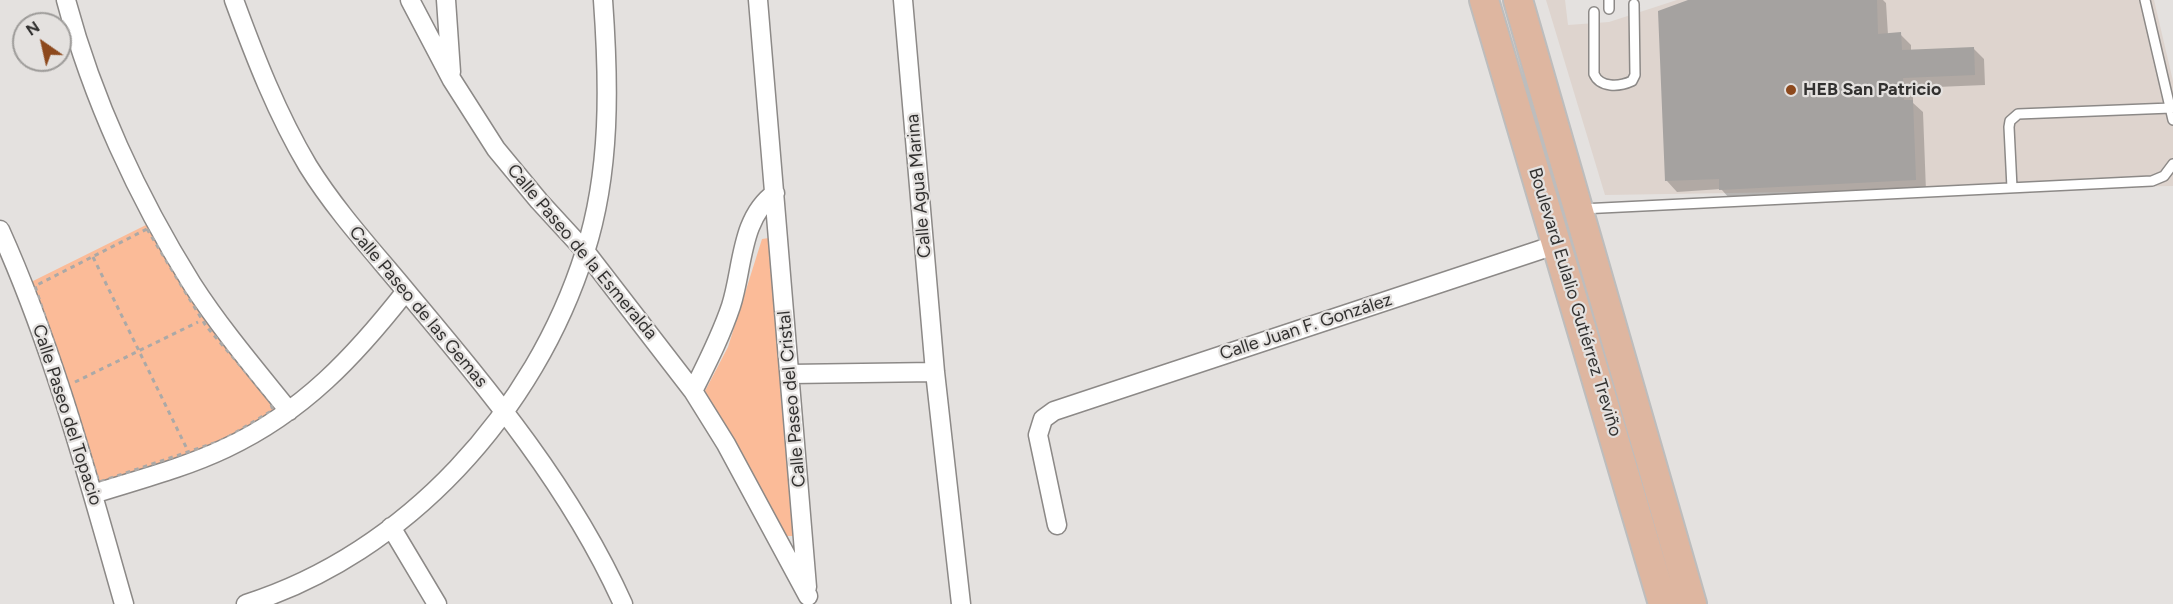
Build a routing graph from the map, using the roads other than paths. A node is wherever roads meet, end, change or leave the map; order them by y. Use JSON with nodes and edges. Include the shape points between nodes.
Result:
{"nodes":[{"id":1,"x":66,"y":0,"type":"edge"},
{"id":2,"x":234,"y":0,"type":"edge"},
{"id":3,"x":410,"y":0,"type":"edge"},
{"id":4,"x":446,"y":0,"type":"edge"},
{"id":5,"x":603,"y":0,"type":"edge"},
{"id":6,"x":758,"y":0,"type":"edge"},
{"id":7,"x":903,"y":0,"type":"edge"},
{"id":8,"x":1484,"y":0,"type":"edge"},
{"id":9,"x":1518,"y":0,"type":"edge"},
{"id":10,"x":2145,"y":0,"type":"edge"},
{"id":11,"x":1634,"y":3,"type":"dead end"},
{"id":12,"x":1594,"y":12,"type":"dead end"},
{"id":13,"x":1529,"y":36,"type":"junction"},
{"id":14,"x":1504,"y":67,"type":"junction"},
{"id":15,"x":452,"y":80,"type":"junction"},
{"id":16,"x":2171,"y":108,"type":"junction"},
{"id":17,"x":2173,"y":120,"type":"edge"},
{"id":18,"x":2173,"y":165,"type":"edge"},
{"id":19,"x":2012,"y":188,"type":"junction"},
{"id":20,"x":775,"y":193,"type":"junction"},
{"id":21,"x":1578,"y":209,"type":"junction"},
{"id":22,"x":0,"y":230,"type":"edge"},
{"id":23,"x":1558,"y":244,"type":"junction"},
{"id":24,"x":585,"y":251,"type":"junction"},
{"id":25,"x":406,"y":291,"type":"junction"},
{"id":26,"x":935,"y":372,"type":"junction"},
{"id":27,"x":790,"y":374,"type":"junction"},
{"id":28,"x":693,"y":391,"type":"junction"},
{"id":29,"x":289,"y":411,"type":"junction"},
{"id":30,"x":506,"y":412,"type":"junction"},
{"id":31,"x":93,"y":494,"type":"junction"},
{"id":32,"x":1057,"y":525,"type":"dead end"},
{"id":33,"x":391,"y":527,"type":"junction"},
{"id":34,"x":277,"y":599,"type":"edge"},
{"id":35,"x":809,"y":600,"type":"edge"},
{"id":36,"x":124,"y":604,"type":"edge"},
{"id":37,"x":246,"y":604,"type":"edge"},
{"id":38,"x":437,"y":604,"type":"edge"},
{"id":39,"x":623,"y":604,"type":"edge"},
{"id":40,"x":961,"y":604,"type":"edge"},
{"id":41,"x":1664,"y":604,"type":"edge"},
{"id":42,"x":1692,"y":604,"type":"edge"}],
"edges":[{"from":1,"to":29,"type":"street","via":[[104,108],[165,236],[224,329]]},
{"from":2,"to":25,"type":"street","name":"Calle Paseo de las Gemas","via":[[276,107],[308,166],[342,216]]},
{"from":3,"to":15,"type":"street","name":"Calle Paseo de la Esmeralda"},
{"from":4,"to":15,"type":"street"},
{"from":5,"to":24,"type":"street","via":[[608,89],[605,147]]},
{"from":6,"to":20,"type":"street","name":"Calle Paseo del Cristal"},
{"from":7,"to":26,"type":"street","name":"Calle Agua Marina"},
{"from":8,"to":14,"type":"main road","name":"Boulevard Eulalio Gutiérrez Treviño"},
{"from":9,"to":13,"type":"main road","name":"Boulevard Eulalio Gutiérrez Treviño"},
{"from":10,"to":16,"type":"lane"},
{"from":11,"to":12,"type":"lane","via":[[1635,75],[1625,84],[1602,84],[1594,74]]},
{"from":13,"to":14,"type":"main road"},
{"from":13,"to":21,"type":"main road","name":"Boulevard Eulalio Gutiérrez Treviño"},
{"from":14,"to":23,"type":"main road","name":"Boulevard Eulalio Gutiérrez Treviño"},
{"from":15,"to":24,"type":"street","name":"Calle Paseo de la Esmeralda","via":[[496,149]]},
{"from":16,"to":17,"type":"lane"},
{"from":16,"to":19,"type":"lane","via":[[2018,114],[2009,128]]},
{"from":18,"to":19,"type":"lane","via":[[2164,176],[2152,181]]},
{"from":19,"to":21,"type":"lane"},
{"from":20,"to":27,"type":"street","name":"Calle Paseo del Cristal"},
{"from":20,"to":28,"type":"street","via":[[756,213],[731,305]]},
{"from":21,"to":42,"type":"main road","name":"Boulevard Eulalio Gutiérrez Treviño"},
{"from":22,"to":31,"type":"street","name":"Calle Paseo del Topacio","via":[[37,318]]},
{"from":23,"to":32,"type":"street","name":"Calle Juan F. González","via":[[1054,411],[1043,419],[1038,435]]},
{"from":23,"to":41,"type":"main road","name":"Boulevard Eulalio Gutiérrez Treviño"},
{"from":24,"to":28,"type":"street","name":"Calle Paseo de la Esmeralda"},
{"from":24,"to":30,"type":"street","via":[[564,307]]},
{"from":25,"to":29,"type":"street","via":[[357,352]]},
{"from":25,"to":30,"type":"street","name":"Calle Paseo de las Gemas"},
{"from":26,"to":27,"type":"street"},
{"from":26,"to":40,"type":"street","name":"Calle Agua Marina"},
{"from":27,"to":35,"type":"street","name":"Calle Paseo del Cristal"},
{"from":28,"to":35,"type":"street","name":"Calle Paseo de la Esmeralda","via":[[726,444]]},
{"from":29,"to":31,"type":"street","via":[[208,456]]},
{"from":30,"to":33,"type":"street","via":[[467,458]]},
{"from":30,"to":39,"type":"street","name":"Calle Paseo de las Gemas","via":[[559,486]]},
{"from":31,"to":36,"type":"street","name":"Calle Paseo del Topacio"},
{"from":33,"to":34,"type":"street"},
{"from":33,"to":38,"type":"street"},
{"from":34,"to":37,"type":"street"}]}
